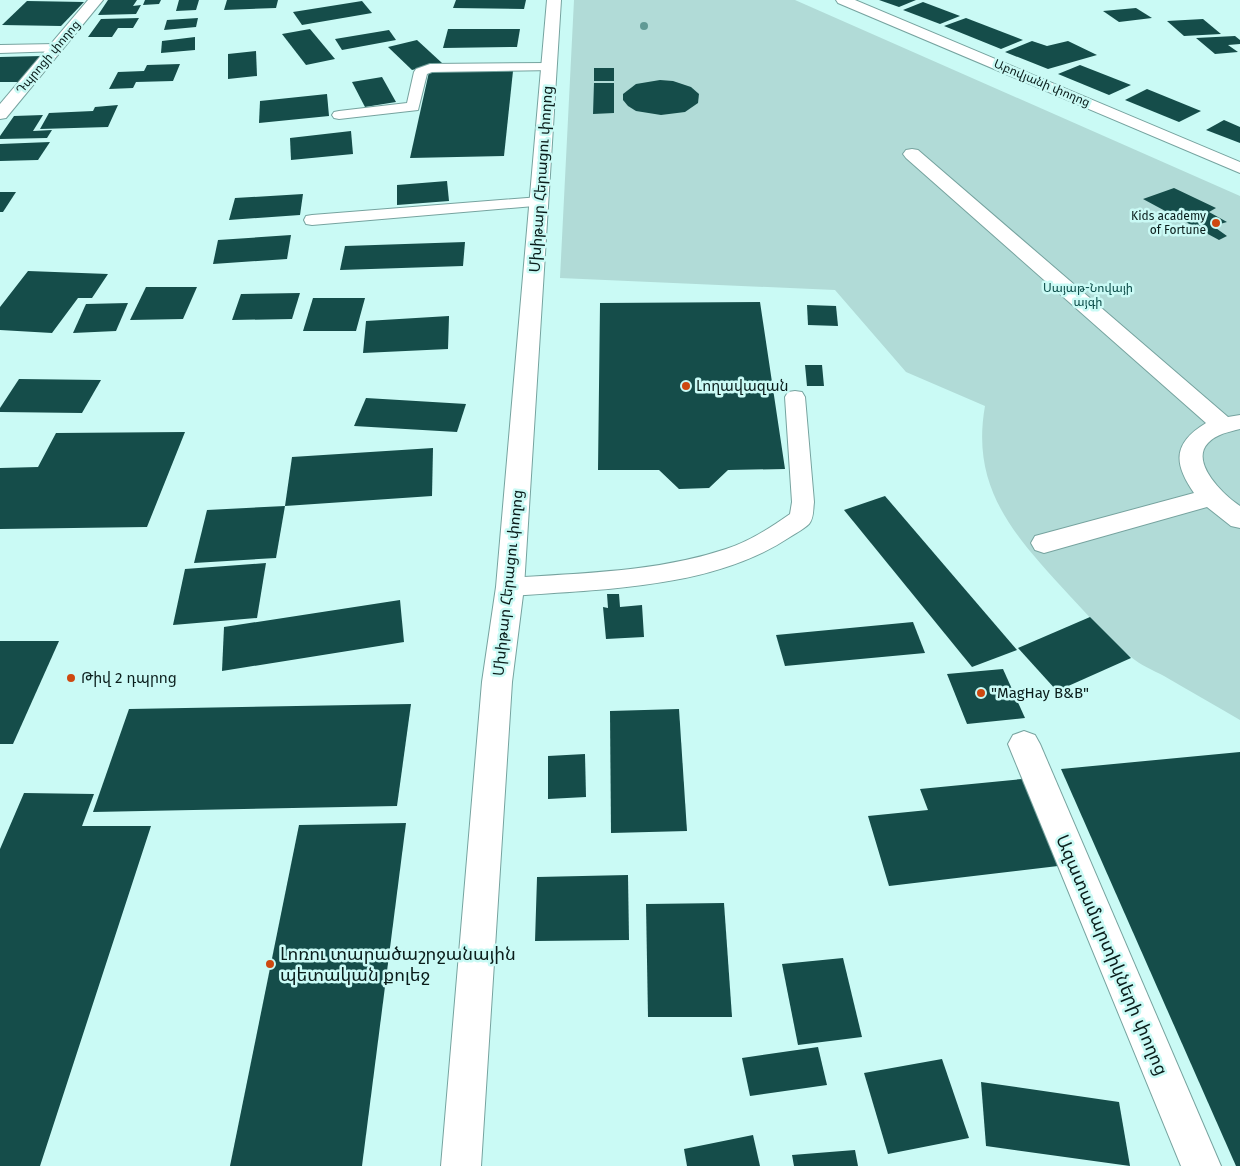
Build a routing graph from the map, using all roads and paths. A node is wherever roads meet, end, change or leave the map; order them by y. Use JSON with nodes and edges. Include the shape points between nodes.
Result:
{"nodes":[{"id":1,"x":96,"y":0,"type":"edge"},
{"id":2,"x":554,"y":0,"type":"edge"},
{"id":3,"x":843,"y":0,"type":"edge"},
{"id":4,"x":56,"y":48,"type":"junction"},
{"id":5,"x":0,"y":49,"type":"edge"},
{"id":6,"x":549,"y":67,"type":"junction"},
{"id":7,"x":0,"y":114,"type":"edge"},
{"id":8,"x":339,"y":115,"type":"dead end"},
{"id":9,"x":912,"y":154,"type":"dead end"},
{"id":10,"x":1240,"y":168,"type":"edge"},
{"id":11,"x":540,"y":202,"type":"junction"},
{"id":12,"x":312,"y":220,"type":"dead end"},
{"id":13,"x":795,"y":397,"type":"dead end"},
{"id":14,"x":1231,"y":423,"type":"edge"},
{"id":15,"x":1211,"y":497,"type":"junction"},
{"id":16,"x":1240,"y":518,"type":"edge"},
{"id":17,"x":1044,"y":543,"type":"dead end"},
{"id":18,"x":510,"y":588,"type":"junction"},
{"id":19,"x":1024,"y":744,"type":"dead end"},
{"id":20,"x":461,"y":1166,"type":"edge"},
{"id":21,"x":1201,"y":1166,"type":"edge"}],
"edges":[{"from":1,"to":4,"type":"street","name":"Դպրոցի փողոց"},
{"from":2,"to":6,"type":"street","name":"Մխիթար Հերացու փողոց"},
{"from":3,"to":10,"type":"street","name":"Աբովյանի փողոց"},
{"from":4,"to":5,"type":"lane"},
{"from":4,"to":7,"type":"street","name":"Դպրոցի փողոց"},
{"from":6,"to":8,"type":"lane","via":[[430,68],[421,72],[413,107]]},
{"from":6,"to":11,"type":"street","name":"Մխիթար Հերացու փողոց"},
{"from":9,"to":14,"type":"street"},
{"from":11,"to":12,"type":"lane"},
{"from":11,"to":18,"type":"street","name":"Մխիթար Հերացու փողոց"},
{"from":13,"to":18,"type":"lane","via":[[803,502],[800,518],[782,533],[710,564],[645,575]]},
{"from":14,"to":15,"type":"street","via":[[1207,430],[1196,440],[1191,454],[1192,469]]},
{"from":15,"to":16,"type":"street"},
{"from":15,"to":17,"type":"street"},
{"from":18,"to":20,"type":"street","name":"Մխիթար Հերացու փողոց","via":[[497,682]]},
{"from":19,"to":21,"type":"street","name":"Ազատամարտիկների փողոց"}]}
